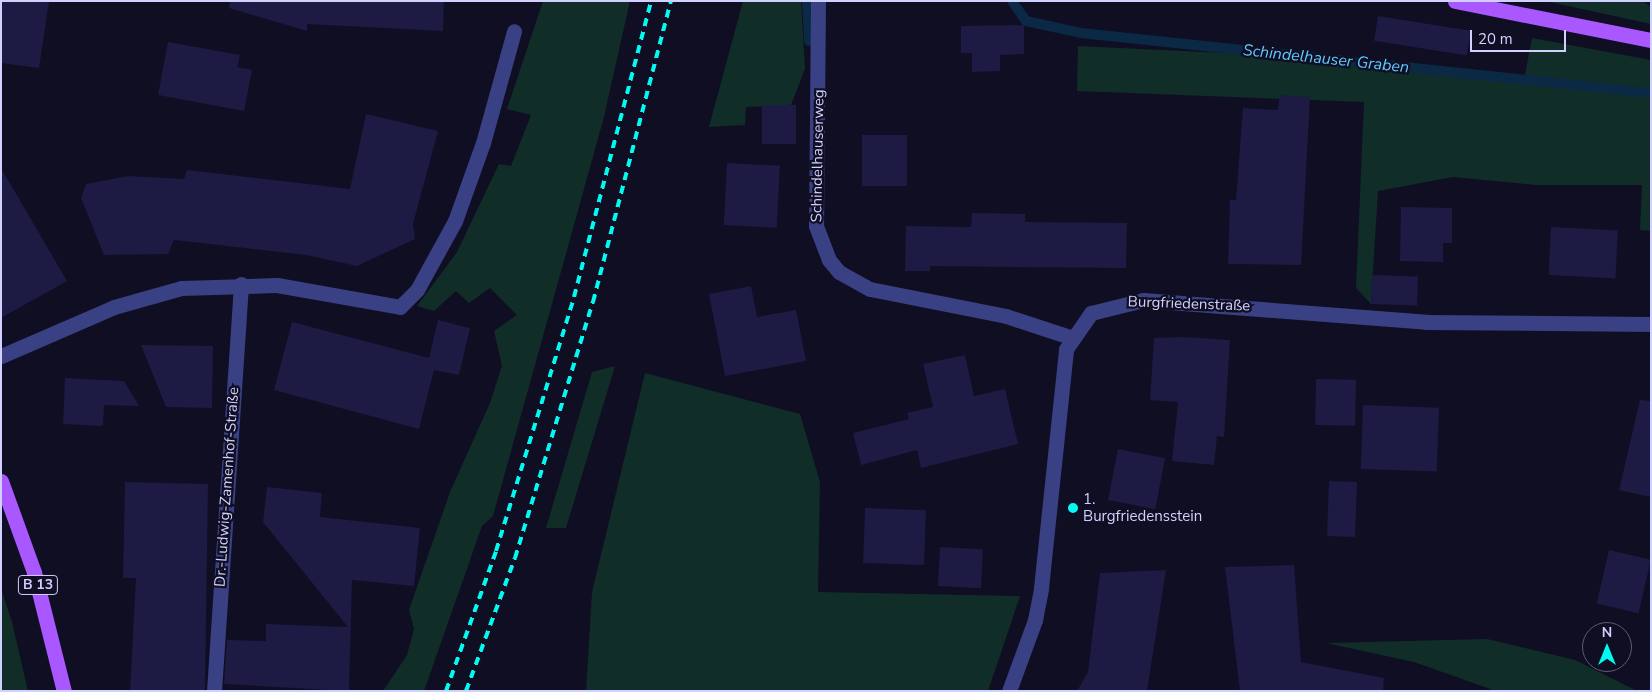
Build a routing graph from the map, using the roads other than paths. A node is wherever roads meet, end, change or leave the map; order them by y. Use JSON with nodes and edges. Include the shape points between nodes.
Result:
{"nodes":[{"id":1,"x":818,"y":1,"type":"edge"},
{"id":2,"x":1455,"y":1,"type":"edge"},
{"id":3,"x":514,"y":31,"type":"dead end"},
{"id":4,"x":1651,"y":40,"type":"edge"},
{"id":5,"x":241,"y":284,"type":"junction"},
{"id":6,"x":1651,"y":324,"type":"edge"},
{"id":7,"x":1070,"y":337,"type":"junction"},
{"id":8,"x":1,"y":356,"type":"edge"},
{"id":9,"x":1,"y":482,"type":"edge"},
{"id":10,"x":64,"y":691,"type":"edge"},
{"id":11,"x":214,"y":691,"type":"edge"},
{"id":12,"x":1009,"y":691,"type":"edge"}],
"edges":[{"from":1,"to":7,"type":"street","name":"Schindelhauserweg","via":[[816,226],[828,260],[839,272],[870,289],[1006,316]]},
{"from":2,"to":4,"type":"main road"},
{"from":3,"to":5,"type":"street","via":[[465,198],[444,245],[409,301],[389,307],[322,291]]},
{"from":5,"to":8,"type":"street","via":[[149,296],[73,323]]},
{"from":5,"to":11,"type":"street","name":"Dr.-Ludwig-Zamenhof-Straße"},
{"from":6,"to":7,"type":"street","name":"Burgfriedenstraße","via":[[1426,322],[1144,300],[1102,307]]},
{"from":7,"to":12,"type":"street","via":[[1063,365],[1041,588],[1035,620]]},
{"from":9,"to":10,"type":"main road","number":"B 13","via":[[34,572]]}]}
